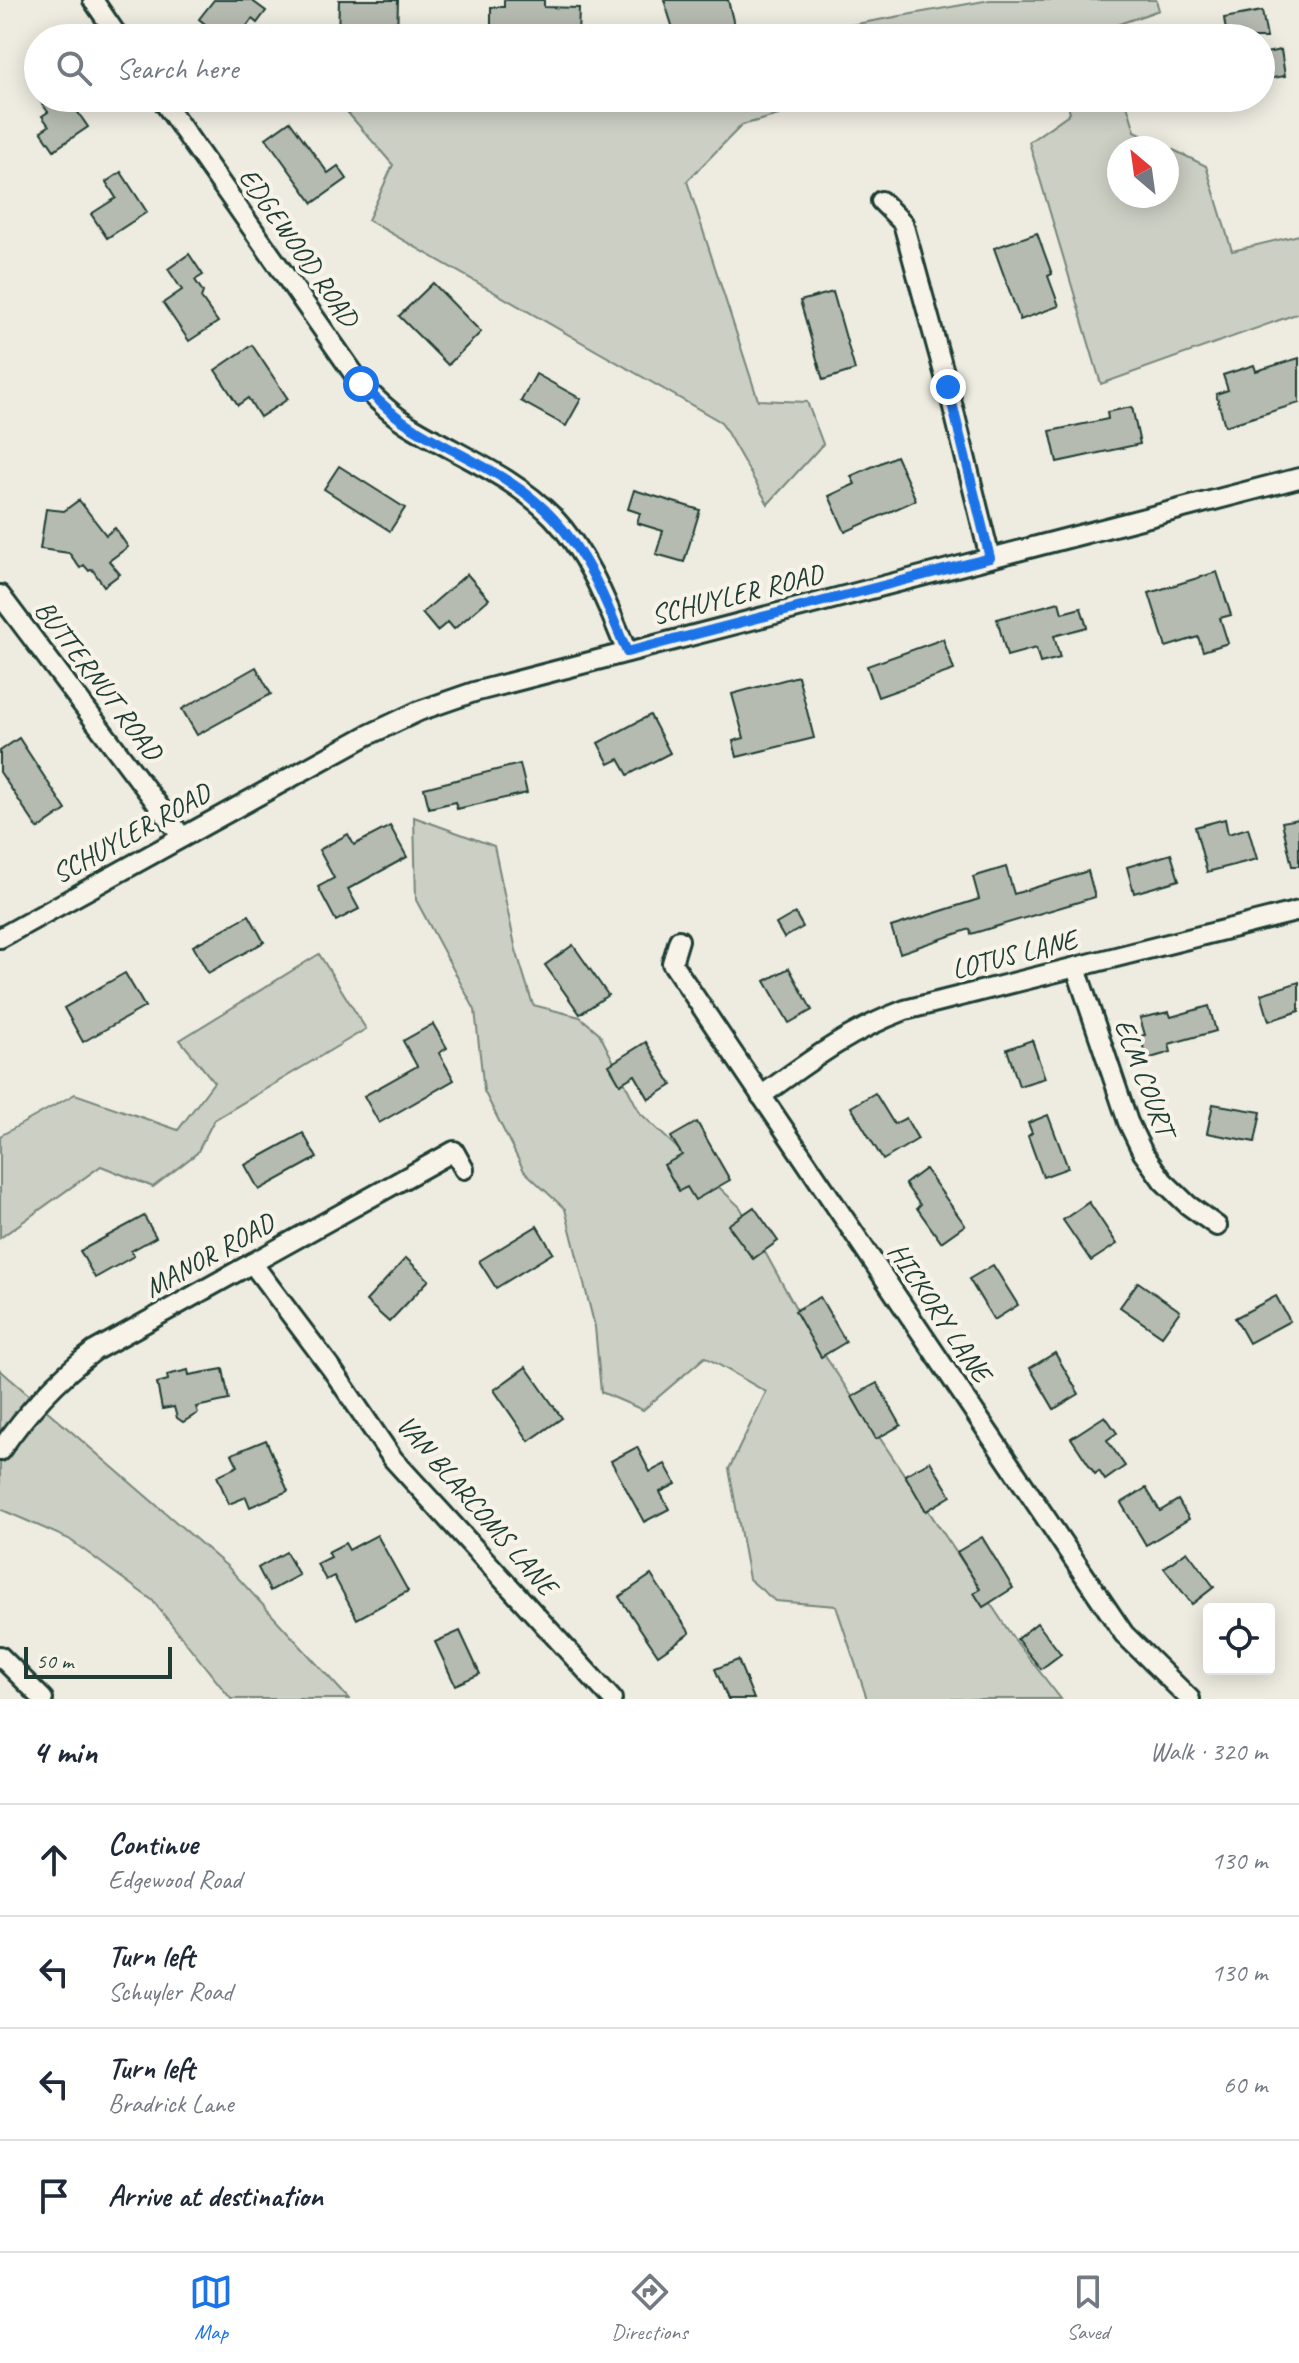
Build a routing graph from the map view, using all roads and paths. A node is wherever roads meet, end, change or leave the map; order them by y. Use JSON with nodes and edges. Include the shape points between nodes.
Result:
{"nodes":[{"id":1,"x":93,"y":0,"type":"edge"},
{"id":2,"x":109,"y":24,"type":"edge"},
{"id":3,"x":171,"y":112,"type":"edge"},
{"id":4,"x":881,"y":201,"type":"dead end"},
{"id":5,"x":1299,"y":478,"type":"edge"},
{"id":6,"x":990,"y":558,"type":"junction"},
{"id":7,"x":0,"y":595,"type":"edge"},
{"id":8,"x":627,"y":652,"type":"junction"},
{"id":9,"x":182,"y":837,"type":"junction"},
{"id":10,"x":1299,"y":911,"type":"edge"},
{"id":11,"x":0,"y":938,"type":"edge"},
{"id":12,"x":679,"y":940,"type":"dead end"},
{"id":13,"x":1076,"y":968,"type":"junction"},
{"id":14,"x":761,"y":1096,"type":"junction"},
{"id":15,"x":464,"y":1169,"type":"dead end"},
{"id":16,"x":1217,"y":1226,"type":"dead end"},
{"id":17,"x":252,"y":1263,"type":"junction"},
{"id":18,"x":0,"y":1451,"type":"edge"},
{"id":19,"x":0,"y":1656,"type":"edge"},
{"id":20,"x":43,"y":1699,"type":"edge"},
{"id":21,"x":612,"y":1699,"type":"edge"},
{"id":22,"x":1190,"y":1699,"type":"edge"}],
"edges":[{"from":1,"to":2,"type":"street"},
{"from":3,"to":8,"type":"street","name":"EDGEWOOD ROAD","via":[[361,384],[387,410],[508,480],[553,517],[592,571]]},
{"from":4,"to":6,"type":"street","via":[[903,223]]},
{"from":5,"to":6,"type":"street","name":"SCHUYLER ROAD"},
{"from":6,"to":8,"type":"street","name":"SCHUYLER ROAD"},
{"from":7,"to":9,"type":"street","name":"BUTTERNUT ROAD"},
{"from":8,"to":9,"type":"street","name":"SCHUYLER ROAD","via":[[419,711]]},
{"from":9,"to":11,"type":"street","name":"SCHUYLER ROAD"},
{"from":10,"to":13,"type":"street","name":"LOTUS LANE"},
{"from":12,"to":14,"type":"street","name":"HICKORY LANE","via":[[672,963]]},
{"from":13,"to":14,"type":"street","name":"LOTUS LANE","via":[[905,1010],[873,1023],[837,1041]]},
{"from":13,"to":16,"type":"street","name":"ELM COURT","via":[[1143,1153],[1163,1181]]},
{"from":14,"to":22,"type":"street","name":"HICKORY LANE","via":[[1124,1634]]},
{"from":15,"to":17,"type":"street","name":"MANOR ROAD","via":[[454,1151]]},
{"from":17,"to":18,"type":"street","name":"MANOR ROAD","via":[[94,1351],[37,1401]]},
{"from":17,"to":21,"type":"street","name":"VAN BLARCOMS LANE","via":[[393,1459]]},
{"from":19,"to":20,"type":"street"}]}
